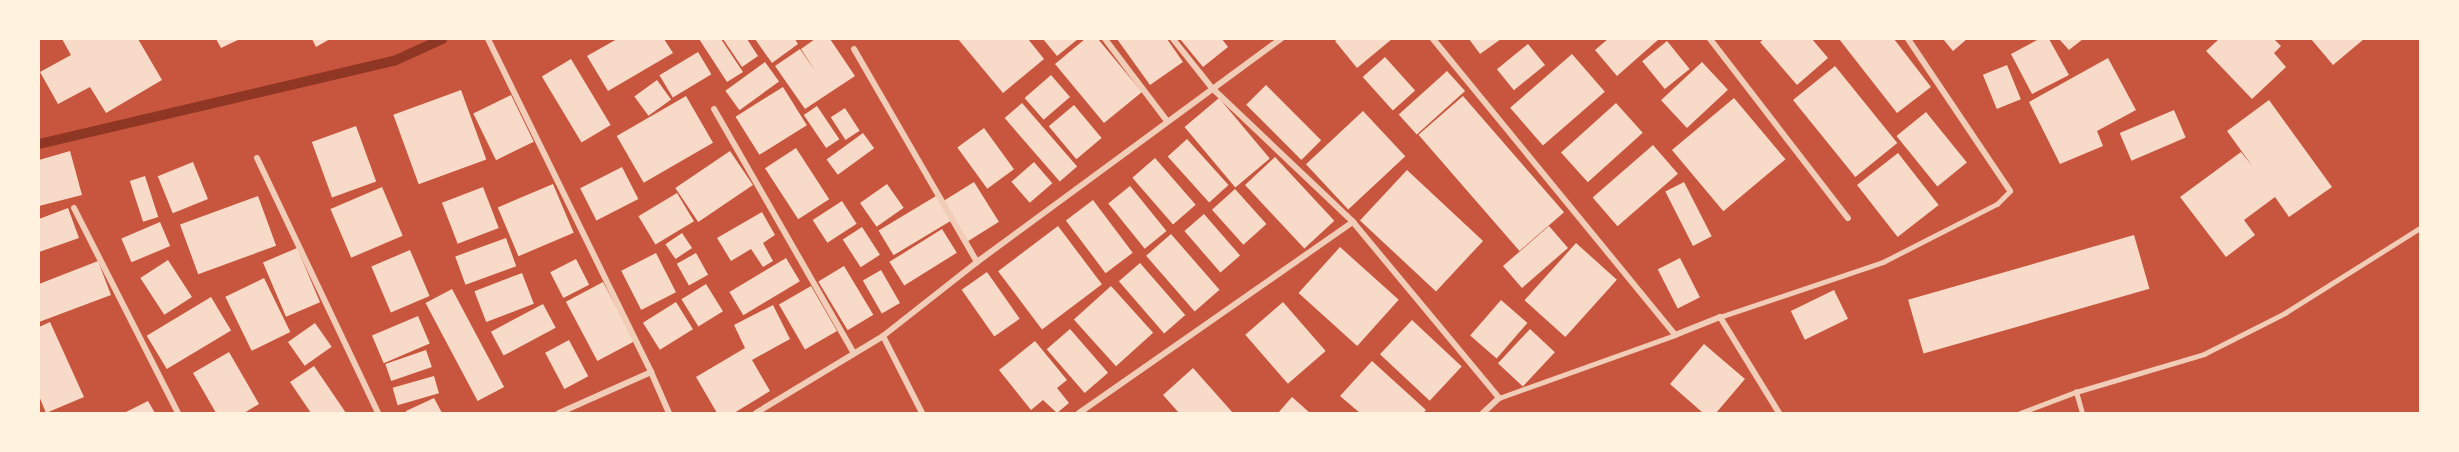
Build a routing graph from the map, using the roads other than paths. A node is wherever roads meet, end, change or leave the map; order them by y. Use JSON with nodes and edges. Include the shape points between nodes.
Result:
{"nodes":[{"id":1,"x":488,"y":39,"type":"edge"},
{"id":2,"x":1105,"y":39,"type":"edge"},
{"id":3,"x":1173,"y":39,"type":"edge"},
{"id":4,"x":1281,"y":39,"type":"edge"},
{"id":5,"x":1432,"y":39,"type":"edge"},
{"id":6,"x":1710,"y":39,"type":"edge"},
{"id":7,"x":1908,"y":39,"type":"edge"},
{"id":8,"x":854,"y":49,"type":"dead end"},
{"id":9,"x":1212,"y":88,"type":"junction"},
{"id":10,"x":714,"y":109,"type":"dead end"},
{"id":11,"x":1167,"y":121,"type":"junction"},
{"id":12,"x":257,"y":158,"type":"dead end"},
{"id":13,"x":2010,"y":191,"type":"joint"},
{"id":14,"x":74,"y":208,"type":"dead end"},
{"id":15,"x":1848,"y":218,"type":"dead end"},
{"id":16,"x":1353,"y":222,"type":"junction"},
{"id":17,"x":2420,"y":228,"type":"edge"},
{"id":18,"x":977,"y":262,"type":"junction"},
{"id":19,"x":1720,"y":317,"type":"junction"},
{"id":20,"x":1675,"y":335,"type":"junction"},
{"id":21,"x":883,"y":336,"type":"junction"},
{"id":22,"x":853,"y":352,"type":"junction"},
{"id":23,"x":651,"y":372,"type":"junction"},
{"id":24,"x":2076,"y":392,"type":"junction"},
{"id":25,"x":1499,"y":398,"type":"junction"},
{"id":26,"x":178,"y":413,"type":"edge"},
{"id":27,"x":378,"y":413,"type":"edge"},
{"id":28,"x":559,"y":413,"type":"edge"},
{"id":29,"x":669,"y":413,"type":"edge"},
{"id":30,"x":756,"y":413,"type":"edge"},
{"id":31,"x":922,"y":413,"type":"edge"},
{"id":32,"x":1079,"y":413,"type":"edge"},
{"id":33,"x":1483,"y":413,"type":"edge"},
{"id":34,"x":1779,"y":413,"type":"edge"},
{"id":35,"x":2020,"y":413,"type":"edge"},
{"id":36,"x":2082,"y":413,"type":"edge"}],
"edges":[{"from":1,"to":23,"type":"street"},
{"from":2,"to":11,"type":"street"},
{"from":3,"to":9,"type":"street"},
{"from":4,"to":9,"type":"street"},
{"from":5,"to":20,"type":"street"},
{"from":6,"to":15,"type":"street"},
{"from":7,"to":13,"type":"street"},
{"from":8,"to":18,"type":"street"},
{"from":9,"to":11,"type":"street"},
{"from":9,"to":16,"type":"street"},
{"from":10,"to":22,"type":"street"},
{"from":11,"to":18,"type":"street"},
{"from":12,"to":27,"type":"street"},
{"from":13,"to":19,"type":"lane","via":[[1997,204],[1883,262]]},
{"from":14,"to":26,"type":"street"},
{"from":16,"to":25,"type":"street"},
{"from":16,"to":32,"type":"street"},
{"from":17,"to":24,"type":"lane","via":[[2285,313],[2204,354]]},
{"from":18,"to":21,"type":"street"},
{"from":19,"to":20,"type":"street"},
{"from":19,"to":34,"type":"street"},
{"from":20,"to":25,"type":"lane"},
{"from":21,"to":22,"type":"street"},
{"from":21,"to":31,"type":"street"},
{"from":22,"to":30,"type":"street"},
{"from":23,"to":28,"type":"street"},
{"from":23,"to":29,"type":"street"},
{"from":24,"to":35,"type":"lane"},
{"from":24,"to":36,"type":"lane"},
{"from":25,"to":33,"type":"street"}]}
